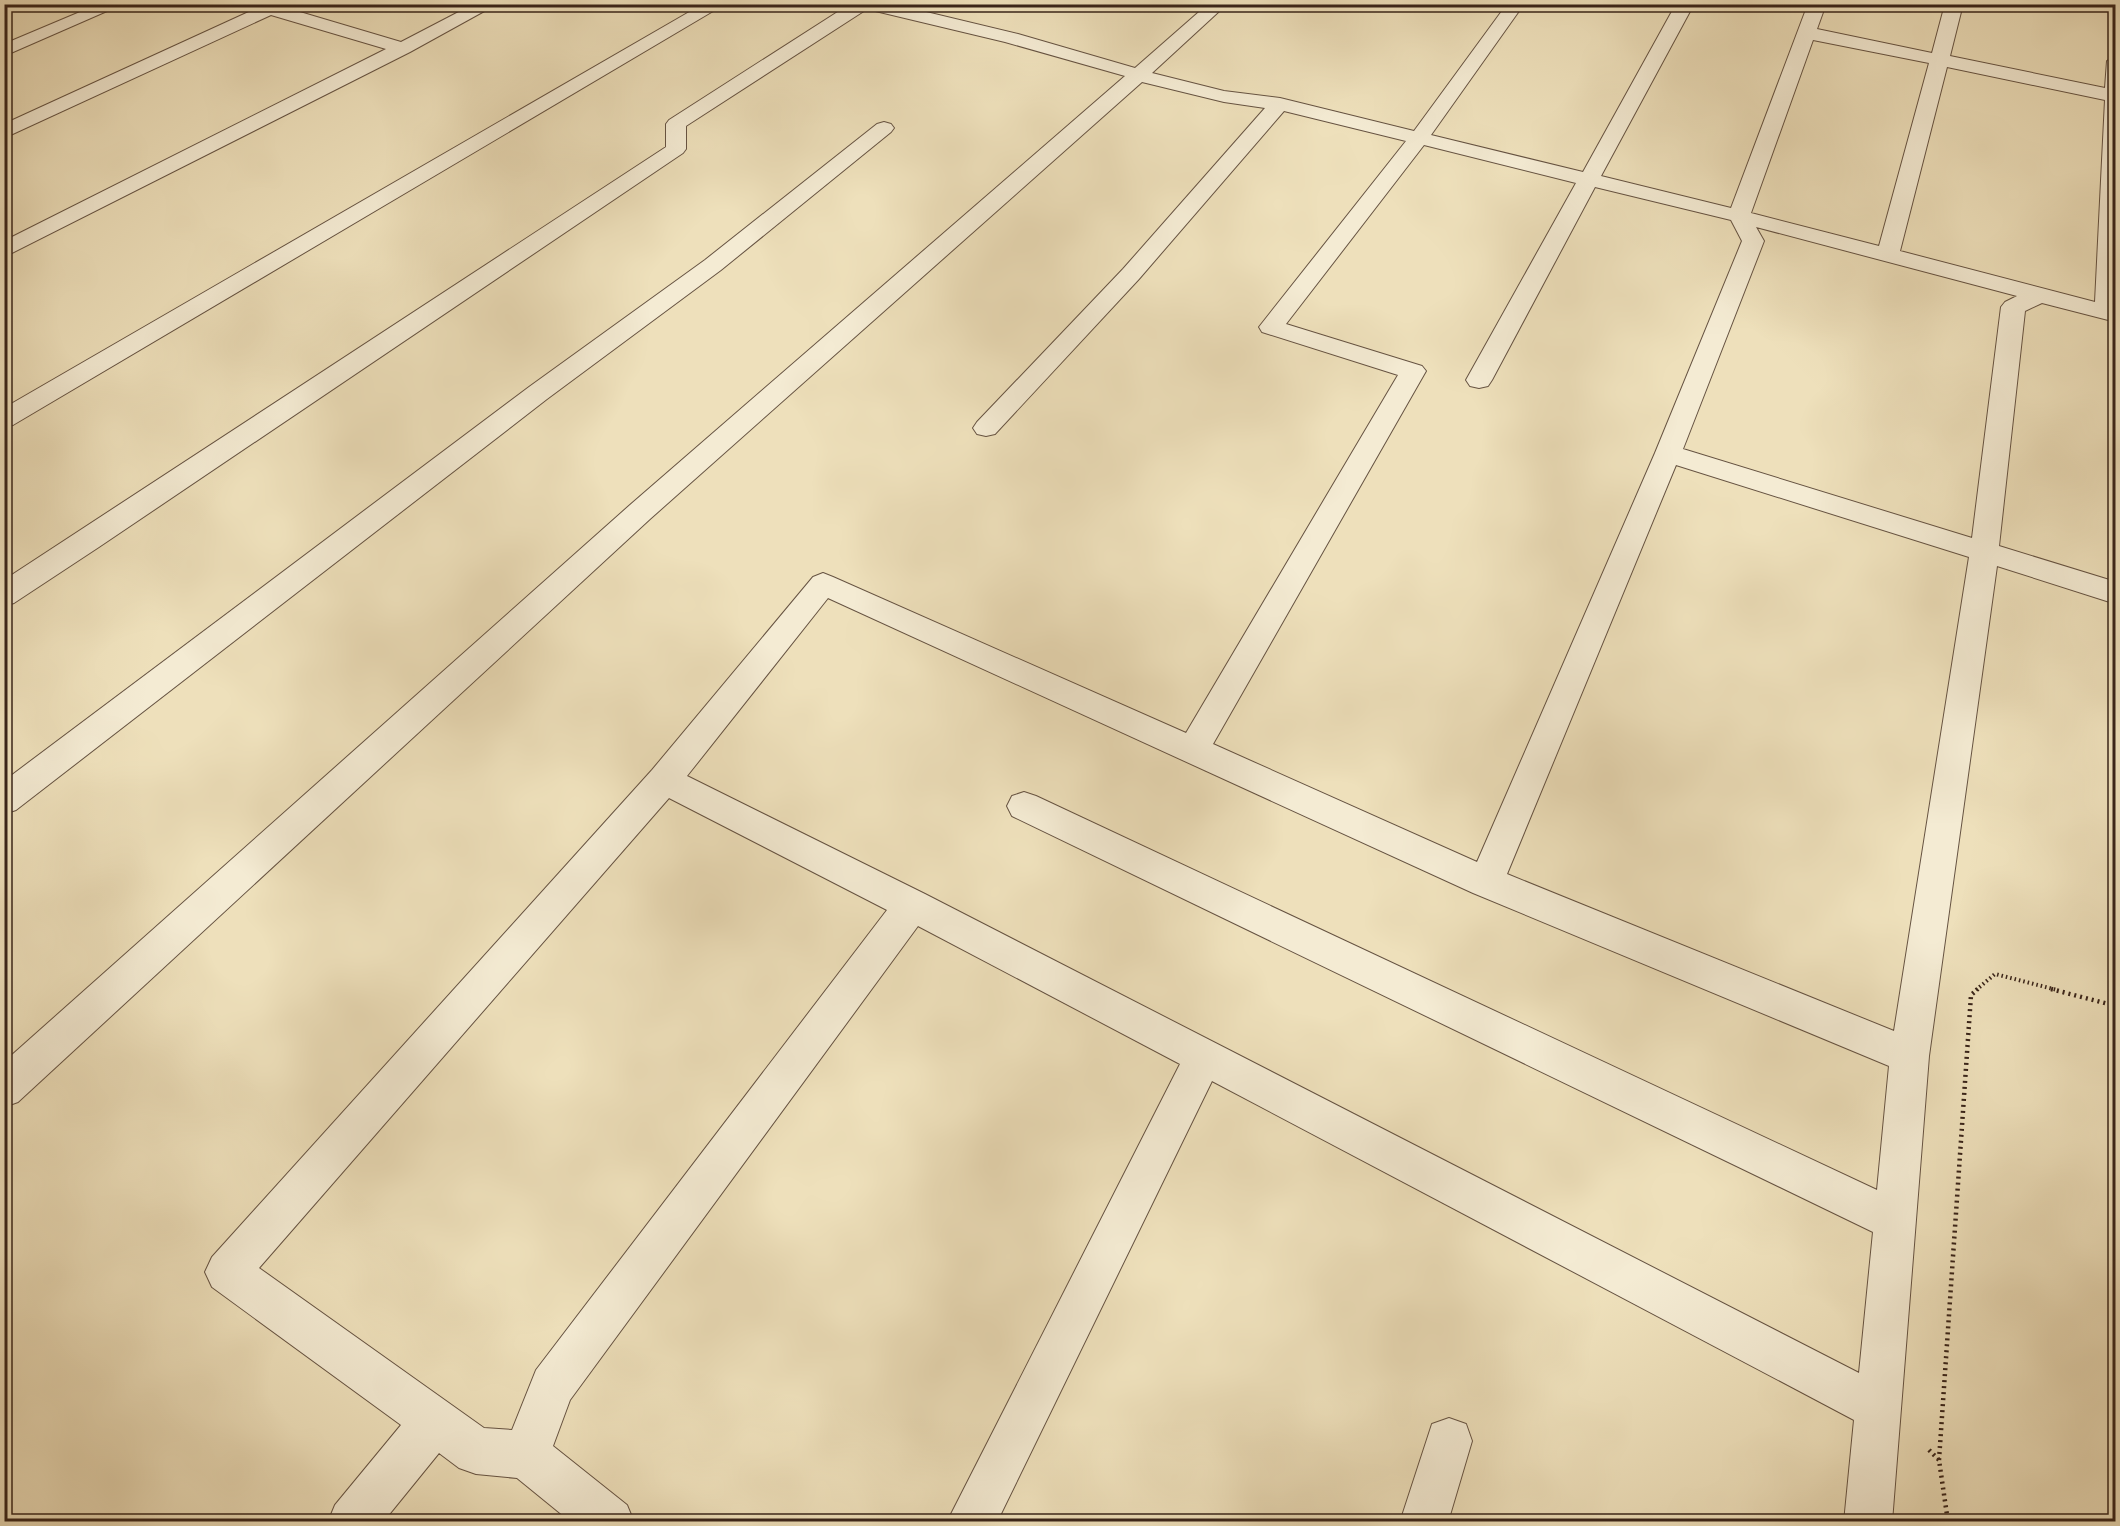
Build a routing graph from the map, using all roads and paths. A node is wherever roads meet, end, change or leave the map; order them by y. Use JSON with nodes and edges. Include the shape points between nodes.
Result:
{"nodes":[{"id":1,"x":114,"y":4,"type":"edge"},
{"id":2,"x":489,"y":4,"type":"edge"},
{"id":3,"x":717,"y":4,"type":"edge"},
{"id":4,"x":863,"y":4,"type":"edge"},
{"id":5,"x":868,"y":4,"type":"edge"},
{"id":6,"x":1219,"y":4,"type":"edge"},
{"id":7,"x":1516,"y":4,"type":"edge"},
{"id":8,"x":1685,"y":4,"type":"edge"},
{"id":9,"x":1817,"y":4,"type":"edge"},
{"id":10,"x":1954,"y":4,"type":"edge"},
{"id":11,"x":260,"y":7,"type":"edge"},
{"id":12,"x":1807,"y":33,"type":"junction"},
{"id":13,"x":403,"y":48,"type":"junction"},
{"id":14,"x":4,"y":51,"type":"edge"},
{"id":15,"x":1940,"y":60,"type":"junction"},
{"id":16,"x":2115,"y":61,"type":"edge"},
{"id":17,"x":1141,"y":75,"type":"junction"},
{"id":18,"x":2115,"y":96,"type":"edge"},
{"id":19,"x":1280,"y":104,"type":"junction"},
{"id":20,"x":884,"y":128,"type":"dead end"},
{"id":21,"x":4,"y":132,"type":"edge"},
{"id":22,"x":1419,"y":139,"type":"junction"},
{"id":23,"x":1588,"y":180,"type":"junction"},
{"id":24,"x":1739,"y":216,"type":"junction"},
{"id":25,"x":4,"y":250,"type":"edge"},
{"id":26,"x":1888,"y":255,"type":"junction"},
{"id":27,"x":2039,"y":295,"type":"junction"},
{"id":28,"x":2111,"y":314,"type":"edge"},
{"id":29,"x":1479,"y":380,"type":"dead end"},
{"id":30,"x":4,"y":420,"type":"edge"},
{"id":31,"x":986,"y":428,"type":"dead end"},
{"id":32,"x":1668,"y":453,"type":"junction"},
{"id":33,"x":1983,"y":551,"type":"junction"},
{"id":34,"x":2115,"y":593,"type":"edge"},
{"id":35,"x":4,"y":595,"type":"edge"},
{"id":36,"x":1192,"y":751,"type":"junction"},
{"id":37,"x":664,"y":780,"type":"junction"},
{"id":38,"x":4,"y":800,"type":"edge"},
{"id":39,"x":1024,"y":806,"type":"dead end"},
{"id":40,"x":1486,"y":882,"type":"junction"},
{"id":41,"x":912,"y":905,"type":"junction"},
{"id":42,"x":2115,"y":1006,"type":"edge"},
{"id":43,"x":1910,"y":1056,"type":"junction"},
{"id":44,"x":1204,"y":1057,"type":"junction"},
{"id":45,"x":4,"y":1088,"type":"edge"},
{"id":46,"x":1896,"y":1221,"type":"junction"},
{"id":47,"x":1880,"y":1409,"type":"junction"},
{"id":48,"x":435,"y":1421,"type":"junction"},
{"id":49,"x":1449,"y":1441,"type":"dead end"},
{"id":50,"x":526,"y":1455,"type":"junction"},
{"id":51,"x":1940,"y":1460,"type":"dead end"},
{"id":52,"x":352,"y":1521,"type":"edge"},
{"id":53,"x":610,"y":1521,"type":"edge"},
{"id":54,"x":971,"y":1521,"type":"edge"},
{"id":55,"x":1424,"y":1521,"type":"edge"},
{"id":56,"x":1868,"y":1521,"type":"edge"}],
"edges":[{"from":1,"to":14,"type":"street"},
{"from":2,"to":13,"type":"street"},
{"from":3,"to":30,"type":"street"},
{"from":4,"to":35,"type":"street","via":[[676,124],[676,149]]},
{"from":5,"to":17,"type":"street","via":[[1057,50]]},
{"from":6,"to":17,"type":"street"},
{"from":7,"to":22,"type":"street"},
{"from":8,"to":23,"type":"street"},
{"from":9,"to":12,"type":"street"},
{"from":10,"to":15,"type":"street"},
{"from":11,"to":13,"type":"street"},
{"from":11,"to":21,"type":"street"},
{"from":12,"to":15,"type":"street"},
{"from":12,"to":24,"type":"street"},
{"from":13,"to":25,"type":"street"},
{"from":15,"to":18,"type":"street"},
{"from":15,"to":26,"type":"street"},
{"from":16,"to":18,"type":"street"},
{"from":17,"to":19,"type":"street","via":[[1247,102]]},
{"from":17,"to":45,"type":"street","via":[[640,512]]},
{"from":18,"to":28,"type":"street"},
{"from":19,"to":22,"type":"street"},
{"from":19,"to":31,"type":"street","via":[[1131,274]]},
{"from":20,"to":38,"type":"street","via":[[713,265],[538,393]]},
{"from":22,"to":23,"type":"street"},
{"from":22,"to":36,"type":"street","via":[[1271,327],[1413,371]]},
{"from":23,"to":24,"type":"street"},
{"from":23,"to":29,"type":"street"},
{"from":24,"to":26,"type":"street"},
{"from":24,"to":32,"type":"street","via":[[1753,241]]},
{"from":26,"to":27,"type":"street"},
{"from":27,"to":28,"type":"street"},
{"from":27,"to":33,"type":"street","via":[[2013,307]]},
{"from":32,"to":33,"type":"street"},
{"from":32,"to":40,"type":"street"},
{"from":33,"to":34,"type":"street"},
{"from":33,"to":43,"type":"street"},
{"from":36,"to":37,"type":"street","via":[[823,584]]},
{"from":36,"to":40,"type":"street"},
{"from":37,"to":41,"type":"street"},
{"from":37,"to":48,"type":"street","via":[[227,1272]]},
{"from":39,"to":46,"type":"street"},
{"from":40,"to":43,"type":"street"},
{"from":41,"to":44,"type":"street"},
{"from":41,"to":50,"type":"street","via":[[552,1386]]},
{"from":42,"to":51,"type":"path","via":[[1995,974],[1971,995]]},
{"from":43,"to":46,"type":"street"},
{"from":44,"to":47,"type":"street"},
{"from":44,"to":54,"type":"street"},
{"from":46,"to":47,"type":"street"},
{"from":47,"to":56,"type":"street"},
{"from":48,"to":50,"type":"street","via":[[476,1450]]},
{"from":48,"to":52,"type":"street"},
{"from":49,"to":55,"type":"street"},
{"from":50,"to":53,"type":"street"}]}
